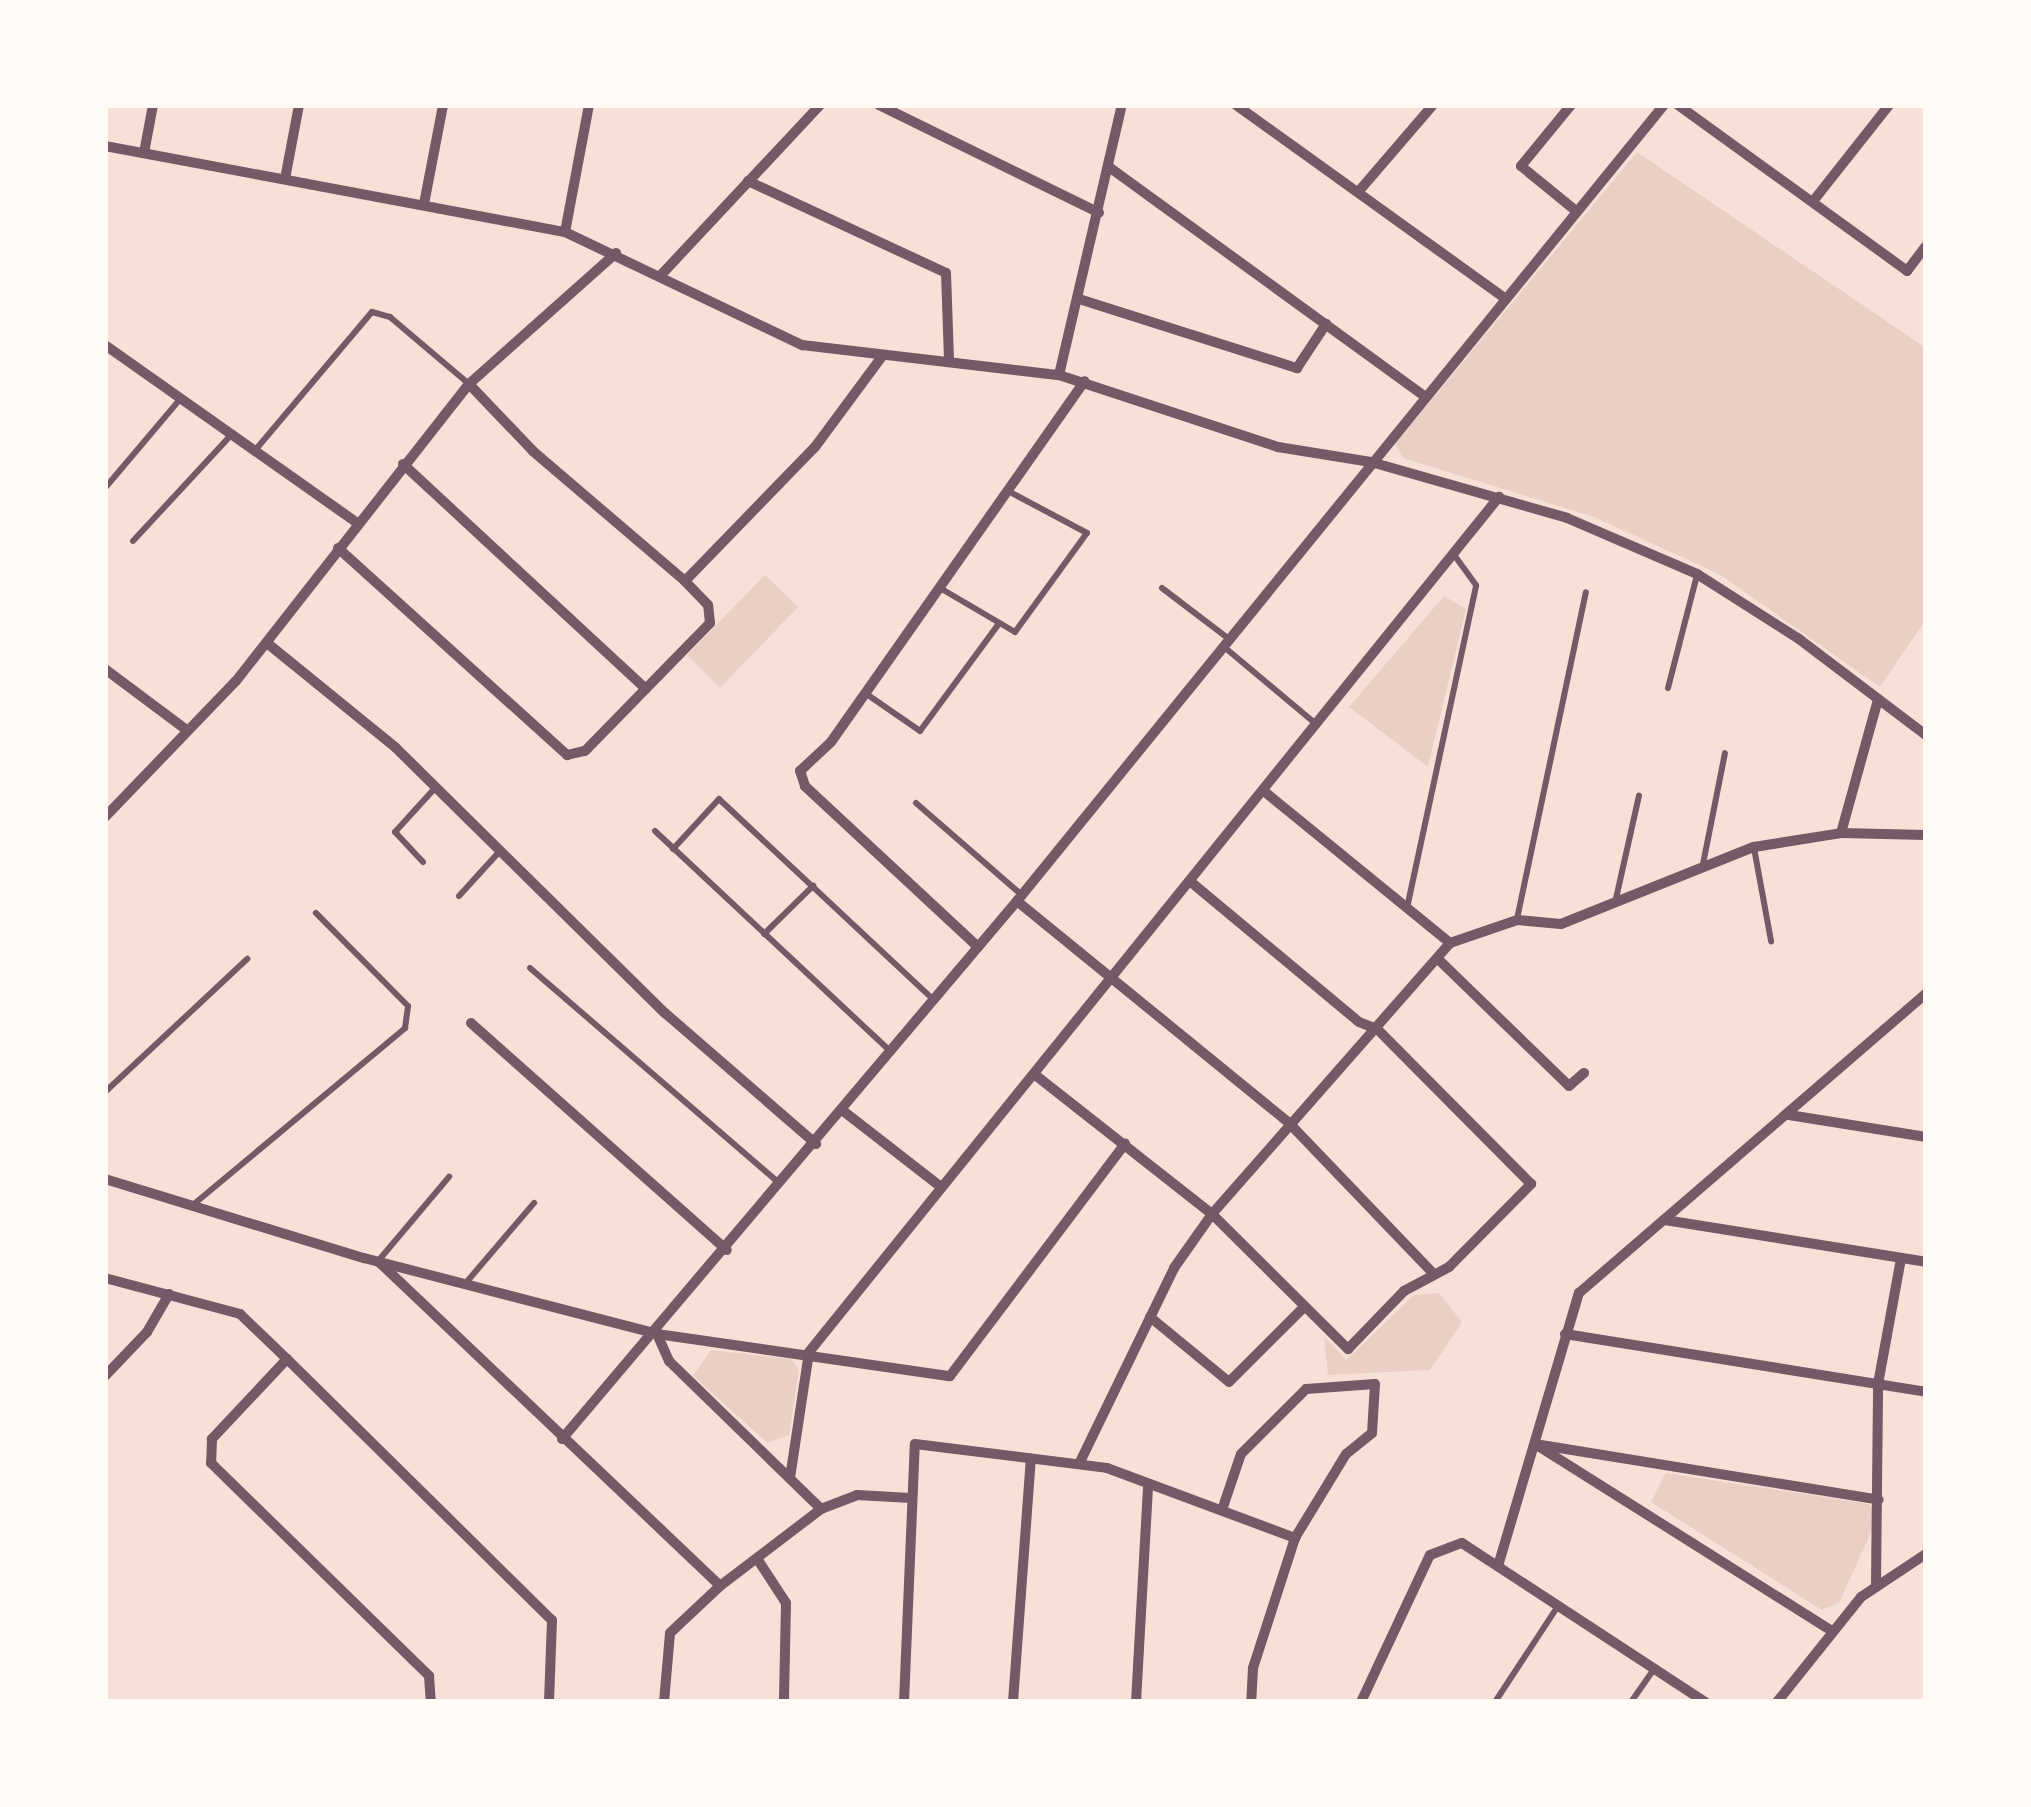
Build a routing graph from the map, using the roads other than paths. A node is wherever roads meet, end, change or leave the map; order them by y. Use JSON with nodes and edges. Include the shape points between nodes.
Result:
{"nodes":[{"id":1,"x":153,"y":105,"type":"edge"},
{"id":2,"x":299,"y":105,"type":"edge"},
{"id":3,"x":442,"y":105,"type":"edge"},
{"id":4,"x":588,"y":105,"type":"edge"},
{"id":5,"x":820,"y":105,"type":"edge"},
{"id":6,"x":880,"y":105,"type":"edge"},
{"id":7,"x":1122,"y":105,"type":"edge"},
{"id":8,"x":1236,"y":105,"type":"edge"},
{"id":9,"x":1432,"y":105,"type":"edge"},
{"id":10,"x":1571,"y":105,"type":"edge"},
{"id":11,"x":1664,"y":105,"type":"edge"},
{"id":12,"x":1678,"y":105,"type":"edge"},
{"id":13,"x":1889,"y":105,"type":"edge"},
{"id":14,"x":105,"y":146,"type":"edge"},
{"id":15,"x":144,"y":153,"type":"junction"},
{"id":16,"x":1108,"y":167,"type":"junction"},
{"id":17,"x":285,"y":179,"type":"junction"},
{"id":18,"x":748,"y":181,"type":"junction"},
{"id":19,"x":1359,"y":191,"type":"junction"},
{"id":20,"x":1814,"y":200,"type":"junction"},
{"id":21,"x":424,"y":204,"type":"junction"},
{"id":22,"x":1576,"y":211,"type":"junction"},
{"id":23,"x":1099,"y":213,"type":"junction"},
{"id":24,"x":566,"y":232,"type":"junction"},
{"id":25,"x":1926,"y":246,"type":"edge"},
{"id":26,"x":616,"y":254,"type":"junction"},
{"id":27,"x":661,"y":274,"type":"junction"},
{"id":28,"x":1503,"y":297,"type":"junction"},
{"id":29,"x":1079,"y":299,"type":"junction"},
{"id":30,"x":1326,"y":324,"type":"junction"},
{"id":31,"x":105,"y":345,"type":"edge"},
{"id":32,"x":883,"y":355,"type":"junction"},
{"id":33,"x":949,"y":361,"type":"junction"},
{"id":34,"x":1059,"y":375,"type":"junction"},
{"id":35,"x":1085,"y":381,"type":"junction"},
{"id":36,"x":469,"y":384,"type":"junction"},
{"id":37,"x":1422,"y":395,"type":"junction"},
{"id":38,"x":182,"y":397,"type":"junction"},
{"id":39,"x":234,"y":432,"type":"junction"},
{"id":40,"x":258,"y":448,"type":"junction"},
{"id":41,"x":1370,"y":462,"type":"junction"},
{"id":42,"x":404,"y":464,"type":"junction"},
{"id":43,"x":105,"y":488,"type":"edge"},
{"id":44,"x":1008,"y":491,"type":"junction"},
{"id":45,"x":1499,"y":496,"type":"junction"},
{"id":46,"x":356,"y":522,"type":"junction"},
{"id":47,"x":133,"y":541,"type":"dead end"},
{"id":48,"x":338,"y":548,"type":"junction"},
{"id":49,"x":1456,"y":557,"type":"junction"},
{"id":50,"x":1697,"y":574,"type":"junction"},
{"id":51,"x":684,"y":582,"type":"junction"},
{"id":52,"x":939,"y":587,"type":"junction"},
{"id":53,"x":1162,"y":588,"type":"dead end"},
{"id":54,"x":1586,"y":592,"type":"dead end"},
{"id":55,"x":998,"y":624,"type":"junction"},
{"id":56,"x":1226,"y":642,"type":"junction"},
{"id":57,"x":267,"y":643,"type":"junction"},
{"id":58,"x":105,"y":668,"type":"edge"},
{"id":59,"x":1668,"y":688,"type":"dead end"},
{"id":60,"x":646,"y":689,"type":"junction"},
{"id":61,"x":866,"y":694,"type":"junction"},
{"id":62,"x":1878,"y":700,"type":"junction"},
{"id":63,"x":1318,"y":726,"type":"junction"},
{"id":64,"x":184,"y":728,"type":"junction"},
{"id":65,"x":1926,"y":734,"type":"edge"},
{"id":66,"x":1725,"y":753,"type":"dead end"},
{"id":67,"x":435,"y":788,"type":"junction"},
{"id":68,"x":1265,"y":792,"type":"junction"},
{"id":69,"x":1638,"y":796,"type":"dead end"},
{"id":70,"x":916,"y":803,"type":"dead end"},
{"id":71,"x":105,"y":818,"type":"edge"},
{"id":72,"x":654,"y":832,"type":"dead end"},
{"id":73,"x":1841,"y":833,"type":"junction"},
{"id":74,"x":1926,"y":836,"type":"edge"},
{"id":75,"x":1754,"y":847,"type":"junction"},
{"id":76,"x":673,"y":848,"type":"junction"},
{"id":77,"x":500,"y":851,"type":"junction"},
{"id":78,"x":422,"y":862,"type":"dead end"},
{"id":79,"x":1703,"y":864,"type":"junction"},
{"id":80,"x":1190,"y":882,"type":"junction"},
{"id":81,"x":813,"y":886,"type":"junction"},
{"id":82,"x":459,"y":896,"type":"dead end"},
{"id":83,"x":1020,"y":898,"type":"junction"},
{"id":84,"x":1615,"y":904,"type":"junction"},
{"id":85,"x":1407,"y":909,"type":"junction"},
{"id":86,"x":316,"y":913,"type":"dead end"},
{"id":87,"x":1517,"y":920,"type":"junction"},
{"id":88,"x":764,"y":934,"type":"junction"},
{"id":89,"x":1771,"y":941,"type":"dead end"},
{"id":90,"x":1450,"y":943,"type":"junction"},
{"id":91,"x":977,"y":946,"type":"junction"},
{"id":92,"x":247,"y":959,"type":"dead end"},
{"id":93,"x":1439,"y":960,"type":"junction"},
{"id":94,"x":530,"y":968,"type":"dead end"},
{"id":95,"x":1111,"y":978,"type":"junction"},
{"id":96,"x":1926,"y":994,"type":"edge"},
{"id":97,"x":934,"y":1000,"type":"junction"},
{"id":98,"x":1920,"y":1006,"type":"edge"},
{"id":99,"x":471,"y":1023,"type":"dead end"},
{"id":100,"x":1377,"y":1029,"type":"junction"},
{"id":101,"x":891,"y":1052,"type":"junction"},
{"id":102,"x":1584,"y":1073,"type":"dead end"},
{"id":103,"x":1034,"y":1074,"type":"junction"},
{"id":104,"x":105,"y":1092,"type":"edge"},
{"id":105,"x":105,"y":1103,"type":"edge"},
{"id":106,"x":842,"y":1110,"type":"junction"},
{"id":107,"x":1789,"y":1115,"type":"junction"},
{"id":108,"x":105,"y":1120,"type":"edge"},
{"id":109,"x":1288,"y":1124,"type":"junction"},
{"id":110,"x":1926,"y":1137,"type":"edge"},
{"id":111,"x":816,"y":1144,"type":"junction"},
{"id":112,"x":1125,"y":1144,"type":"junction"},
{"id":113,"x":449,"y":1176,"type":"dead end"},
{"id":114,"x":105,"y":1179,"type":"edge"},
{"id":115,"x":781,"y":1185,"type":"junction"},
{"id":116,"x":941,"y":1187,"type":"junction"},
{"id":117,"x":534,"y":1203,"type":"dead end"},
{"id":118,"x":194,"y":1204,"type":"junction"},
{"id":119,"x":1212,"y":1214,"type":"junction"},
{"id":120,"x":1666,"y":1220,"type":"junction"},
{"id":121,"x":726,"y":1250,"type":"junction"},
{"id":122,"x":1901,"y":1259,"type":"junction"},
{"id":123,"x":378,"y":1262,"type":"junction"},
{"id":124,"x":1926,"y":1262,"type":"edge"},
{"id":125,"x":1434,"y":1274,"type":"junction"},
{"id":126,"x":105,"y":1278,"type":"edge"},
{"id":127,"x":464,"y":1286,"type":"junction"},
{"id":128,"x":169,"y":1294,"type":"junction"},
{"id":129,"x":1304,"y":1306,"type":"junction"},
{"id":130,"x":1150,"y":1317,"type":"junction"},
{"id":131,"x":656,"y":1334,"type":"junction"},
{"id":132,"x":1565,"y":1334,"type":"junction"},
{"id":133,"x":809,"y":1352,"type":"junction"},
{"id":134,"x":288,"y":1359,"type":"junction"},
{"id":135,"x":105,"y":1376,"type":"edge"},
{"id":136,"x":1878,"y":1384,"type":"junction"},
{"id":137,"x":1926,"y":1392,"type":"edge"},
{"id":138,"x":562,"y":1439,"type":"junction"},
{"id":139,"x":1535,"y":1444,"type":"junction"},
{"id":140,"x":1031,"y":1459,"type":"junction"},
{"id":141,"x":1079,"y":1464,"type":"junction"},
{"id":142,"x":790,"y":1478,"type":"junction"},
{"id":143,"x":1148,"y":1484,"type":"junction"},
{"id":144,"x":912,"y":1498,"type":"junction"},
{"id":145,"x":1879,"y":1500,"type":"junction"},
{"id":146,"x":822,"y":1508,"type":"junction"},
{"id":147,"x":1222,"y":1510,"type":"junction"},
{"id":148,"x":1295,"y":1538,"type":"junction"},
{"id":149,"x":1926,"y":1554,"type":"edge"},
{"id":150,"x":758,"y":1560,"type":"junction"},
{"id":151,"x":1498,"y":1566,"type":"junction"},
{"id":152,"x":1876,"y":1584,"type":"junction"},
{"id":153,"x":720,"y":1586,"type":"junction"},
{"id":154,"x":1556,"y":1609,"type":"junction"},
{"id":155,"x":1830,"y":1630,"type":"junction"},
{"id":156,"x":1653,"y":1670,"type":"junction"},
{"id":157,"x":431,"y":1702,"type":"edge"},
{"id":158,"x":549,"y":1702,"type":"edge"},
{"id":159,"x":664,"y":1702,"type":"edge"},
{"id":160,"x":784,"y":1702,"type":"edge"},
{"id":161,"x":904,"y":1702,"type":"edge"},
{"id":162,"x":1013,"y":1702,"type":"edge"},
{"id":163,"x":1136,"y":1702,"type":"edge"},
{"id":164,"x":1251,"y":1702,"type":"edge"},
{"id":165,"x":1361,"y":1702,"type":"edge"},
{"id":166,"x":1495,"y":1702,"type":"edge"},
{"id":167,"x":1631,"y":1702,"type":"edge"},
{"id":168,"x":1706,"y":1702,"type":"edge"},
{"id":169,"x":1777,"y":1702,"type":"edge"}],
"edges":[{"from":1,"to":15,"type":"street"},
{"from":2,"to":17,"type":"street"},
{"from":3,"to":21,"type":"street"},
{"from":4,"to":24,"type":"street"},
{"from":5,"to":18,"type":"street"},
{"from":6,"to":23,"type":"street"},
{"from":7,"to":16,"type":"street"},
{"from":8,"to":19,"type":"street"},
{"from":9,"to":19,"type":"street"},
{"from":10,"to":22,"type":"street","via":[[1521,166]]},
{"from":11,"to":22,"type":"street"},
{"from":12,"to":20,"type":"street"},
{"from":13,"to":20,"type":"street"},
{"from":14,"to":15,"type":"street"},
{"from":15,"to":17,"type":"street"},
{"from":16,"to":23,"type":"street"},
{"from":16,"to":30,"type":"street"},
{"from":17,"to":21,"type":"street"},
{"from":18,"to":27,"type":"street"},
{"from":18,"to":33,"type":"street","via":[[946,272]]},
{"from":19,"to":28,"type":"street"},
{"from":20,"to":25,"type":"street","via":[[1907,271]]},
{"from":21,"to":24,"type":"street"},
{"from":22,"to":28,"type":"street"},
{"from":23,"to":29,"type":"street"},
{"from":24,"to":26,"type":"street"},
{"from":26,"to":27,"type":"street"},
{"from":26,"to":36,"type":"street"},
{"from":27,"to":32,"type":"street","via":[[802,344]]},
{"from":28,"to":37,"type":"street"},
{"from":29,"to":30,"type":"street","via":[[1297,368]]},
{"from":29,"to":34,"type":"street"},
{"from":30,"to":37,"type":"street"},
{"from":31,"to":38,"type":"street"},
{"from":32,"to":33,"type":"street"},
{"from":32,"to":51,"type":"street","via":[[815,447]]},
{"from":33,"to":34,"type":"street"},
{"from":34,"to":35,"type":"street"},
{"from":35,"to":41,"type":"street","via":[[1278,447]]},
{"from":35,"to":44,"type":"street"},
{"from":36,"to":40,"type":"lane","via":[[390,317],[372,312]]},
{"from":36,"to":42,"type":"street"},
{"from":36,"to":51,"type":"street","via":[[533,451]]},
{"from":37,"to":41,"type":"street"},
{"from":38,"to":39,"type":"street"},
{"from":38,"to":43,"type":"lane"},
{"from":39,"to":40,"type":"street"},
{"from":39,"to":47,"type":"lane"},
{"from":40,"to":46,"type":"street"},
{"from":41,"to":45,"type":"street"},
{"from":41,"to":56,"type":"street"},
{"from":42,"to":46,"type":"street"},
{"from":42,"to":60,"type":"street"},
{"from":44,"to":52,"type":"street"},
{"from":44,"to":55,"type":"lane","via":[[1087,533],[1016,632]]},
{"from":45,"to":49,"type":"street"},
{"from":45,"to":50,"type":"street","via":[[1622,538]]},
{"from":46,"to":48,"type":"street"},
{"from":48,"to":57,"type":"street"},
{"from":48,"to":60,"type":"street","via":[[566,755],[585,750]]},
{"from":49,"to":63,"type":"street"},
{"from":49,"to":85,"type":"lane","via":[[1476,585]]},
{"from":50,"to":59,"type":"lane"},
{"from":50,"to":62,"type":"street","via":[[1800,639]]},
{"from":51,"to":60,"type":"street","via":[[708,606],[710,623]]},
{"from":52,"to":55,"type":"lane"},
{"from":52,"to":61,"type":"street"},
{"from":53,"to":56,"type":"lane"},
{"from":54,"to":87,"type":"lane"},
{"from":55,"to":61,"type":"lane","via":[[920,731]]},
{"from":56,"to":63,"type":"lane"},
{"from":56,"to":83,"type":"street"},
{"from":57,"to":64,"type":"street"},
{"from":57,"to":67,"type":"street"},
{"from":58,"to":64,"type":"street"},
{"from":61,"to":91,"type":"street","via":[[799,778]]},
{"from":62,"to":65,"type":"street"},
{"from":62,"to":73,"type":"street"},
{"from":63,"to":68,"type":"street"},
{"from":64,"to":71,"type":"street"},
{"from":66,"to":79,"type":"lane"},
{"from":67,"to":77,"type":"street"},
{"from":67,"to":78,"type":"lane","via":[[396,832]]},
{"from":68,"to":80,"type":"street"},
{"from":68,"to":85,"type":"street"},
{"from":69,"to":84,"type":"lane"},
{"from":70,"to":83,"type":"lane"},
{"from":72,"to":76,"type":"lane"},
{"from":73,"to":74,"type":"street"},
{"from":73,"to":75,"type":"street"},
{"from":75,"to":79,"type":"street"},
{"from":75,"to":89,"type":"lane"},
{"from":76,"to":81,"type":"lane","via":[[720,798]]},
{"from":76,"to":88,"type":"lane"},
{"from":77,"to":82,"type":"lane"},
{"from":77,"to":111,"type":"street","via":[[665,1013]]},
{"from":79,"to":84,"type":"street"},
{"from":80,"to":95,"type":"street"},
{"from":80,"to":100,"type":"street","via":[[1359,1022]]},
{"from":81,"to":88,"type":"lane"},
{"from":81,"to":97,"type":"lane"},
{"from":83,"to":91,"type":"street"},
{"from":83,"to":95,"type":"street"},
{"from":84,"to":87,"type":"street","via":[[1561,924]]},
{"from":85,"to":90,"type":"street"},
{"from":86,"to":118,"type":"lane","via":[[408,1006],[405,1028]]},
{"from":87,"to":90,"type":"street"},
{"from":88,"to":101,"type":"lane"},
{"from":90,"to":93,"type":"street"},
{"from":91,"to":97,"type":"street"},
{"from":92,"to":104,"type":"lane"},
{"from":93,"to":100,"type":"street"},
{"from":93,"to":102,"type":"street","via":[[1569,1086]]},
{"from":94,"to":115,"type":"lane"},
{"from":95,"to":103,"type":"street"},
{"from":95,"to":109,"type":"street"},
{"from":96,"to":98,"type":"street"},
{"from":97,"to":101,"type":"street"},
{"from":98,"to":107,"type":"street"},
{"from":99,"to":121,"type":"street"},
{"from":100,"to":109,"type":"street"},
{"from":100,"to":125,"type":"street","via":[[1531,1184]]},
{"from":101,"to":106,"type":"street"},
{"from":103,"to":112,"type":"street"},
{"from":103,"to":116,"type":"street"},
{"from":105,"to":108,"type":"lane"},
{"from":106,"to":111,"type":"street"},
{"from":106,"to":116,"type":"street"},
{"from":107,"to":110,"type":"street"},
{"from":107,"to":120,"type":"street"},
{"from":109,"to":119,"type":"street"},
{"from":109,"to":125,"type":"street"},
{"from":111,"to":115,"type":"street"},
{"from":112,"to":119,"type":"street"},
{"from":112,"to":133,"type":"street","via":[[950,1376]]},
{"from":113,"to":123,"type":"lane"},
{"from":114,"to":118,"type":"street"},
{"from":115,"to":121,"type":"street"},
{"from":116,"to":133,"type":"street"},
{"from":117,"to":127,"type":"lane"},
{"from":118,"to":123,"type":"street"},
{"from":119,"to":129,"type":"street"},
{"from":119,"to":130,"type":"street"},
{"from":120,"to":122,"type":"street"},
{"from":120,"to":132,"type":"street","via":[[1579,1294]]},
{"from":121,"to":131,"type":"street"},
{"from":122,"to":124,"type":"street"},
{"from":122,"to":136,"type":"street"},
{"from":123,"to":127,"type":"street"},
{"from":123,"to":138,"type":"street"},
{"from":125,"to":129,"type":"street","via":[[1404,1292],[1348,1349]]},
{"from":126,"to":128,"type":"street"},
{"from":127,"to":131,"type":"street"},
{"from":128,"to":134,"type":"street","via":[[240,1314]]},
{"from":128,"to":135,"type":"street","via":[[147,1332]]},
{"from":129,"to":130,"type":"street","via":[[1229,1382]]},
{"from":130,"to":141,"type":"street"},
{"from":131,"to":133,"type":"street"},
{"from":131,"to":138,"type":"street"},
{"from":131,"to":142,"type":"street","via":[[669,1361]]},
{"from":132,"to":136,"type":"street"},
{"from":132,"to":139,"type":"street"},
{"from":133,"to":142,"type":"street"},
{"from":134,"to":157,"type":"street","via":[[212,1439],[211,1463],[429,1676]]},
{"from":134,"to":158,"type":"street","via":[[552,1620]]},
{"from":136,"to":137,"type":"street"},
{"from":136,"to":145,"type":"street"},
{"from":138,"to":153,"type":"street"},
{"from":139,"to":145,"type":"street"},
{"from":139,"to":151,"type":"street"},
{"from":139,"to":155,"type":"street"},
{"from":140,"to":141,"type":"street"},
{"from":140,"to":144,"type":"street","via":[[914,1444]]},
{"from":140,"to":162,"type":"street"},
{"from":141,"to":143,"type":"street"},
{"from":142,"to":146,"type":"street"},
{"from":143,"to":147,"type":"street"},
{"from":143,"to":163,"type":"street"},
{"from":144,"to":146,"type":"street","via":[[857,1496]]},
{"from":144,"to":161,"type":"street"},
{"from":145,"to":152,"type":"street"},
{"from":146,"to":150,"type":"street"},
{"from":147,"to":148,"type":"street"},
{"from":147,"to":148,"type":"street","via":[[1241,1454],[1306,1389],[1375,1384],[1372,1432],[1346,1454]]},
{"from":148,"to":164,"type":"street","via":[[1252,1668]]},
{"from":149,"to":152,"type":"street"},
{"from":150,"to":153,"type":"street"},
{"from":150,"to":160,"type":"street","via":[[786,1603]]},
{"from":151,"to":154,"type":"street"},
{"from":151,"to":165,"type":"street","via":[[1462,1544],[1430,1556]]},
{"from":152,"to":155,"type":"street"},
{"from":153,"to":159,"type":"street","via":[[670,1633]]},
{"from":154,"to":156,"type":"street"},
{"from":154,"to":166,"type":"lane"},
{"from":155,"to":169,"type":"street"},
{"from":156,"to":167,"type":"lane"},
{"from":156,"to":168,"type":"street"}]}
